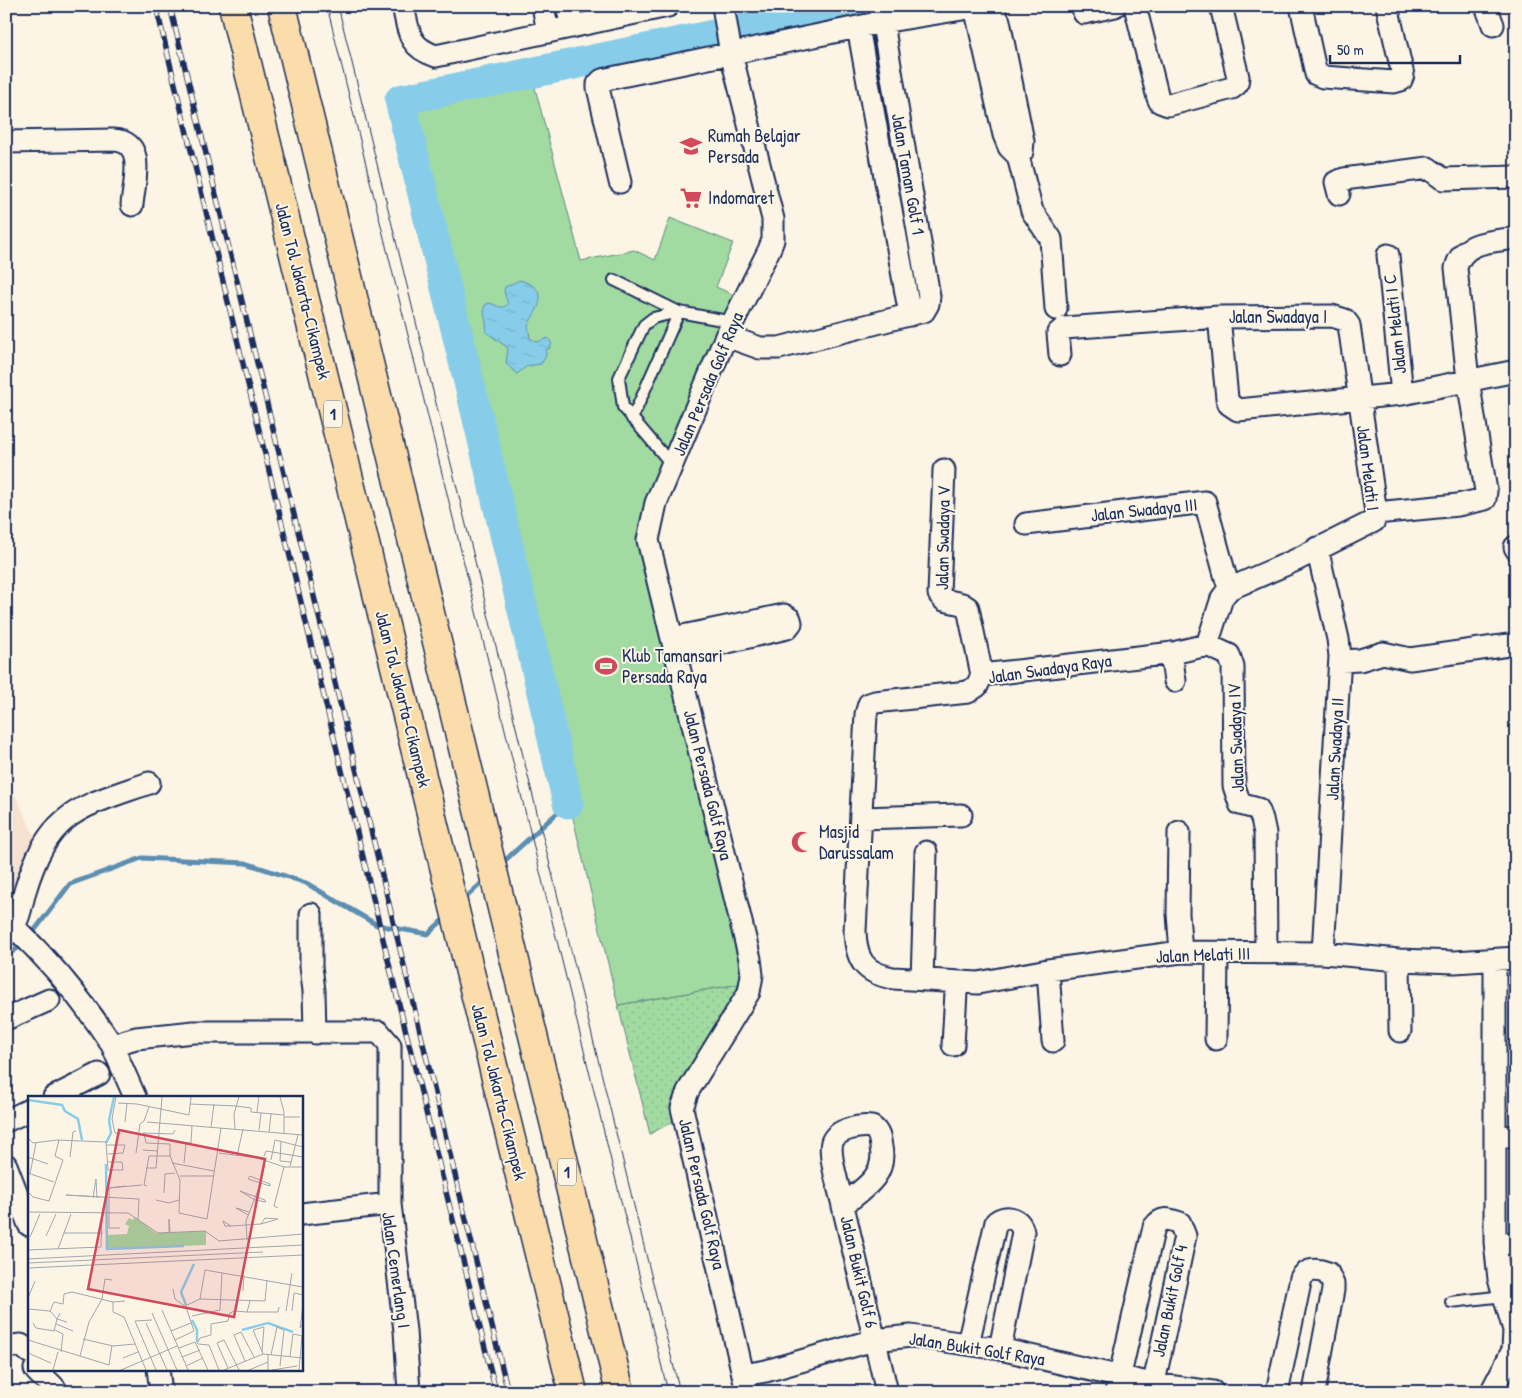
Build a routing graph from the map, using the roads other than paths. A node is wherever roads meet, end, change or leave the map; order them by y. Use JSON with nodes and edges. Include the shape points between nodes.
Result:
{"nodes":[{"id":1,"x":233,"y":6,"type":"edge"},
{"id":2,"x":282,"y":6,"type":"edge"},
{"id":3,"x":403,"y":6,"type":"edge"},
{"id":4,"x":542,"y":6,"type":"edge"},
{"id":5,"x":668,"y":6,"type":"edge"},
{"id":6,"x":975,"y":6,"type":"edge"},
{"id":7,"x":1115,"y":6,"type":"edge"},
{"id":8,"x":1135,"y":6,"type":"edge"},
{"id":9,"x":1221,"y":6,"type":"edge"},
{"id":10,"x":1302,"y":6,"type":"edge"},
{"id":11,"x":1387,"y":6,"type":"edge"},
{"id":12,"x":724,"y":10,"type":"edge"},
{"id":13,"x":880,"y":12,"type":"edge"},
{"id":14,"x":1084,"y":13,"type":"dead end"},
{"id":15,"x":570,"y":16,"type":"edge"},
{"id":16,"x":858,"y":27,"type":"junction"},
{"id":17,"x":548,"y":32,"type":"junction"},
{"id":18,"x":730,"y":50,"type":"junction"},
{"id":19,"x":6,"y":142,"type":"edge"},
{"id":20,"x":1516,"y":177,"type":"edge"},
{"id":21,"x":620,"y":182,"type":"dead end"},
{"id":22,"x":1339,"y":194,"type":"dead end"},
{"id":23,"x":132,"y":205,"type":"dead end"},
{"id":24,"x":1516,"y":238,"type":"edge"},
{"id":25,"x":1388,"y":254,"type":"dead end"},
{"id":26,"x":614,"y":280,"type":"dead end"},
{"id":27,"x":1056,"y":309,"type":"dead end"},
{"id":28,"x":679,"y":312,"type":"junction"},
{"id":29,"x":910,"y":315,"type":"junction"},
{"id":30,"x":1219,"y":317,"type":"junction"},
{"id":31,"x":729,"y":329,"type":"junction"},
{"id":32,"x":1060,"y":355,"type":"dead end"},
{"id":33,"x":1516,"y":371,"type":"edge"},
{"id":34,"x":1468,"y":380,"type":"junction"},
{"id":35,"x":1402,"y":394,"type":"junction"},
{"id":36,"x":1360,"y":399,"type":"junction"},
{"id":37,"x":632,"y":419,"type":"junction"},
{"id":38,"x":673,"y":466,"type":"junction"},
{"id":39,"x":944,"y":470,"type":"dead end"},
{"id":40,"x":1376,"y":513,"type":"junction"},
{"id":41,"x":1026,"y":524,"type":"dead end"},
{"id":42,"x":1317,"y":548,"type":"junction"},
{"id":43,"x":1229,"y":589,"type":"junction"},
{"id":44,"x":1516,"y":644,"type":"edge"},
{"id":45,"x":1184,"y":650,"type":"junction"},
{"id":46,"x":1340,"y":661,"type":"junction"},
{"id":47,"x":982,"y":675,"type":"junction"},
{"id":48,"x":1175,"y":681,"type":"dead end"},
{"id":49,"x":149,"y":782,"type":"dead end"},
{"id":50,"x":961,"y":815,"type":"dead end"},
{"id":51,"x":861,"y":818,"type":"junction"},
{"id":52,"x":1179,"y":832,"type":"dead end"},
{"id":53,"x":926,"y":852,"type":"dead end"},
{"id":54,"x":312,"y":914,"type":"dead end"},
{"id":55,"x":15,"y":933,"type":"edge"},
{"id":56,"x":1181,"y":952,"type":"junction"},
{"id":57,"x":1266,"y":952,"type":"junction"},
{"id":58,"x":1323,"y":953,"type":"junction"},
{"id":59,"x":1217,"y":954,"type":"junction"},
{"id":60,"x":1399,"y":960,"type":"junction"},
{"id":61,"x":1506,"y":960,"type":"edge"},
{"id":62,"x":864,"y":967,"type":"joint"},
{"id":63,"x":1048,"y":970,"type":"junction"},
{"id":64,"x":922,"y":980,"type":"junction"},
{"id":65,"x":959,"y":984,"type":"junction"},
{"id":66,"x":49,"y":1000,"type":"dead end"},
{"id":67,"x":6,"y":1019,"type":"edge"},
{"id":68,"x":1400,"y":1031,"type":"dead end"},
{"id":69,"x":315,"y":1034,"type":"junction"},
{"id":70,"x":1216,"y":1039,"type":"dead end"},
{"id":71,"x":1052,"y":1041,"type":"dead end"},
{"id":72,"x":112,"y":1045,"type":"junction"},
{"id":73,"x":953,"y":1045,"type":"dead end"},
{"id":74,"x":99,"y":1074,"type":"dead end"},
{"id":75,"x":56,"y":1096,"type":"edge"},
{"id":76,"x":135,"y":1096,"type":"edge"},
{"id":77,"x":28,"y":1110,"type":"edge"},
{"id":78,"x":6,"y":1121,"type":"edge"},
{"id":79,"x":1506,"y":1137,"type":"edge"},
{"id":80,"x":6,"y":1165,"type":"edge"},
{"id":81,"x":390,"y":1204,"type":"junction"},
{"id":82,"x":843,"y":1205,"type":"dead end"},
{"id":83,"x":302,"y":1214,"type":"edge"},
{"id":84,"x":27,"y":1217,"type":"edge"},
{"id":85,"x":1505,"y":1243,"type":"edge"},
{"id":86,"x":1504,"y":1296,"type":"junction"},
{"id":87,"x":1451,"y":1302,"type":"dead end"},
{"id":88,"x":874,"y":1340,"type":"junction"},
{"id":89,"x":968,"y":1344,"type":"junction"},
{"id":90,"x":6,"y":1347,"type":"edge"},
{"id":91,"x":1000,"y":1349,"type":"junction"},
{"id":92,"x":28,"y":1351,"type":"edge"},
{"id":93,"x":36,"y":1370,"type":"edge"},
{"id":94,"x":158,"y":1370,"type":"edge"},
{"id":95,"x":745,"y":1383,"type":"edge"},
{"id":96,"x":1117,"y":1384,"type":"edge"},
{"id":97,"x":1152,"y":1388,"type":"edge"},
{"id":98,"x":57,"y":1392,"type":"edge"},
{"id":99,"x":161,"y":1392,"type":"edge"},
{"id":100,"x":409,"y":1392,"type":"edge"},
{"id":101,"x":573,"y":1392,"type":"edge"},
{"id":102,"x":620,"y":1392,"type":"edge"},
{"id":103,"x":887,"y":1392,"type":"edge"},
{"id":104,"x":1213,"y":1392,"type":"edge"},
{"id":105,"x":1277,"y":1392,"type":"edge"},
{"id":106,"x":1314,"y":1392,"type":"edge"},
{"id":107,"x":1491,"y":1392,"type":"edge"}],
"edges":[{"from":1,"to":101,"type":"highway","name":"Jalan Tol Jakarta–Cikampek","number":"1"},
{"from":2,"to":102,"type":"highway","number":"1"},
{"from":3,"to":17,"type":"street","via":[[415,45],[436,56]]},
{"from":4,"to":17,"type":"street"},
{"from":5,"to":15,"type":"street"},
{"from":6,"to":13,"type":"street"},
{"from":6,"to":27,"type":"street","via":[[1004,135],[1018,156],[1032,211],[1051,239]]},
{"from":7,"to":14,"type":"street"},
{"from":8,"to":9,"type":"street","via":[[1158,98],[1168,105],[1237,84]]},
{"from":10,"to":11,"type":"street","via":[[1316,74],[1394,82],[1401,80],[1403,74]]},
{"from":12,"to":18,"type":"street","name":"Jalan Persada Golf Raya"},
{"from":13,"to":16,"type":"street"},
{"from":13,"to":29,"type":"street","name":"Jalan Taman Golf 1","via":[[929,296],[924,311]]},
{"from":15,"to":17,"type":"street"},
{"from":16,"to":18,"type":"street"},
{"from":16,"to":29,"type":"street","name":"Jalan Taman Golf 1"},
{"from":18,"to":21,"type":"street","via":[[606,79],[598,84]]},
{"from":18,"to":31,"type":"street","name":"Jalan Persada Golf Raya","via":[[774,230],[769,250]]},
{"from":19,"to":23,"type":"street","via":[[122,140],[134,149]]},
{"from":20,"to":22,"type":"street","via":[[1443,179],[1428,168],[1344,178],[1336,182]]},
{"from":24,"to":34,"type":"street","via":[[1476,244],[1462,252],[1458,259],[1456,277]]},
{"from":25,"to":35,"type":"street","name":"Jalan Melati I C"},
{"from":26,"to":28,"type":"lane"},
{"from":28,"to":31,"type":"lane"},
{"from":28,"to":37,"type":"lane"},
{"from":28,"to":37,"type":"lane","via":[[653,318],[644,325],[623,367],[619,378],[620,393],[623,407]]},
{"from":29,"to":31,"type":"street","name":"Jalan Taman Golf 1","via":[[779,348],[760,348]]},
{"from":30,"to":32,"type":"street","via":[[1064,328],[1058,332]]},
{"from":30,"to":36,"type":"street","name":"Jalan Swadaya I","via":[[1332,316],[1345,320],[1351,331]]},
{"from":30,"to":36,"type":"street","via":[[1227,398],[1233,408]]},
{"from":31,"to":38,"type":"street","name":"Jalan Persada Golf Raya"},
{"from":33,"to":34,"type":"street"},
{"from":34,"to":35,"type":"street"},
{"from":34,"to":40,"type":"street","via":[[1486,491],[1484,499],[1458,505]]},
{"from":35,"to":36,"type":"street"},
{"from":36,"to":40,"type":"street","name":"Jalan Melati I"},
{"from":37,"to":38,"type":"lane"},
{"from":38,"to":95,"type":"street","name":"Jalan Persada Golf Raya","via":[[656,503],[648,540],[752,975],[746,998],[688,1091],[682,1108]]},
{"from":39,"to":47,"type":"street","name":"Jalan Swadaya V","via":[[939,594],[944,600],[968,608]]},
{"from":40,"to":42,"type":"street","name":"Jalan Melati I","via":[[1370,524]]},
{"from":41,"to":43,"type":"street","name":"Jalan Swadaya III","via":[[1205,502]]},
{"from":42,"to":43,"type":"street","name":"Jalan Melati I"},
{"from":42,"to":46,"type":"street","name":"Jalan Swadaya II"},
{"from":43,"to":45,"type":"street"},
{"from":44,"to":46,"type":"street","via":[[1410,659],[1383,653],[1360,660]]},
{"from":45,"to":47,"type":"street","name":"Jalan Swadaya Raya"},
{"from":45,"to":48,"type":"street"},
{"from":45,"to":57,"type":"street","name":"Jalan Swadaya IV","via":[[1229,656],[1233,667],[1234,786],[1240,804],[1254,807],[1260,813],[1265,833]]},
{"from":46,"to":58,"type":"street","name":"Jalan Swadaya II"},
{"from":47,"to":51,"type":"street","name":"Jalan Swadaya Raya","via":[[977,686],[968,692],[869,704]]},
{"from":49,"to":55,"type":"street","via":[[67,816],[46,839],[31,871]]},
{"from":50,"to":51,"type":"street"},
{"from":51,"to":62,"type":"street","name":"Jalan Swadaya Raya","via":[[855,944]]},
{"from":52,"to":56,"type":"street"},
{"from":53,"to":64,"type":"street"},
{"from":54,"to":69,"type":"street"},
{"from":55,"to":72,"type":"street","via":[[40,952],[86,1007]]},
{"from":56,"to":59,"type":"street","name":"Jalan Melati III"},
{"from":56,"to":63,"type":"street","name":"Jalan Melati III"},
{"from":57,"to":58,"type":"street","name":"Jalan Melati III"},
{"from":57,"to":59,"type":"street","name":"Jalan Melati III"},
{"from":58,"to":60,"type":"street","name":"Jalan Melati III"},
{"from":59,"to":70,"type":"street"},
{"from":60,"to":61,"type":"street","name":"Jalan Melati III"},
{"from":60,"to":68,"type":"street"},
{"from":61,"to":79,"type":"street"},
{"from":62,"to":64,"type":"street","name":"Jalan Melati III","via":[[882,976]]},
{"from":63,"to":65,"type":"street","name":"Jalan Melati III","via":[[1005,980]]},
{"from":63,"to":71,"type":"street"},
{"from":64,"to":65,"type":"street","name":"Jalan Melati III"},
{"from":65,"to":73,"type":"street"},
{"from":66,"to":67,"type":"street"},
{"from":69,"to":72,"type":"street","via":[[194,1032],[136,1038]]},
{"from":69,"to":81,"type":"street","via":[[379,1032],[390,1045]]},
{"from":72,"to":76,"type":"street"},
{"from":74,"to":75,"type":"street"},
{"from":77,"to":78,"type":"street"},
{"from":79,"to":85,"type":"street"},
{"from":80,"to":84,"type":"street"},
{"from":81,"to":83,"type":"street","name":"Jalan Cemerlang I"},
{"from":81,"to":100,"type":"street","name":"Jalan Cemerlang I"},
{"from":82,"to":88,"type":"street","name":"Jalan Bukit Golf 6"},
{"from":85,"to":86,"type":"street","via":[[1499,1279]]},
{"from":86,"to":87,"type":"lane"},
{"from":86,"to":107,"type":"street","via":[[1514,1330],[1513,1350]]},
{"from":88,"to":89,"type":"street","name":"Jalan Bukit Golf Raya","via":[[911,1336]]},
{"from":88,"to":95,"type":"street","name":"Jalan Bukit Golf Raya","via":[[766,1371]]},
{"from":88,"to":103,"type":"street","name":"Jalan Bukit Golf 6"},
{"from":89,"to":91,"type":"street","name":"Jalan Bukit Golf Raya"},
{"from":89,"to":91,"type":"street","via":[[996,1222],[1013,1218],[1019,1222],[1022,1232]]},
{"from":90,"to":92,"type":"street","via":[[21,1345]]},
{"from":91,"to":96,"type":"street","name":"Jalan Bukit Golf Raya"},
{"from":93,"to":98,"type":"street","via":[[40,1377],[53,1384]]},
{"from":94,"to":99,"type":"street"},
{"from":96,"to":97,"type":"street","name":"Jalan Bukit Golf Raya"},
{"from":96,"to":97,"type":"street","name":"Jalan Bukit Golf 4","via":[[1154,1227],[1166,1218],[1180,1223],[1185,1236]]},
{"from":97,"to":104,"type":"street","name":"Jalan Bukit Golf Raya"},
{"from":105,"to":106,"type":"street","via":[[1302,1278],[1315,1270],[1328,1273],[1333,1290]]}]}
